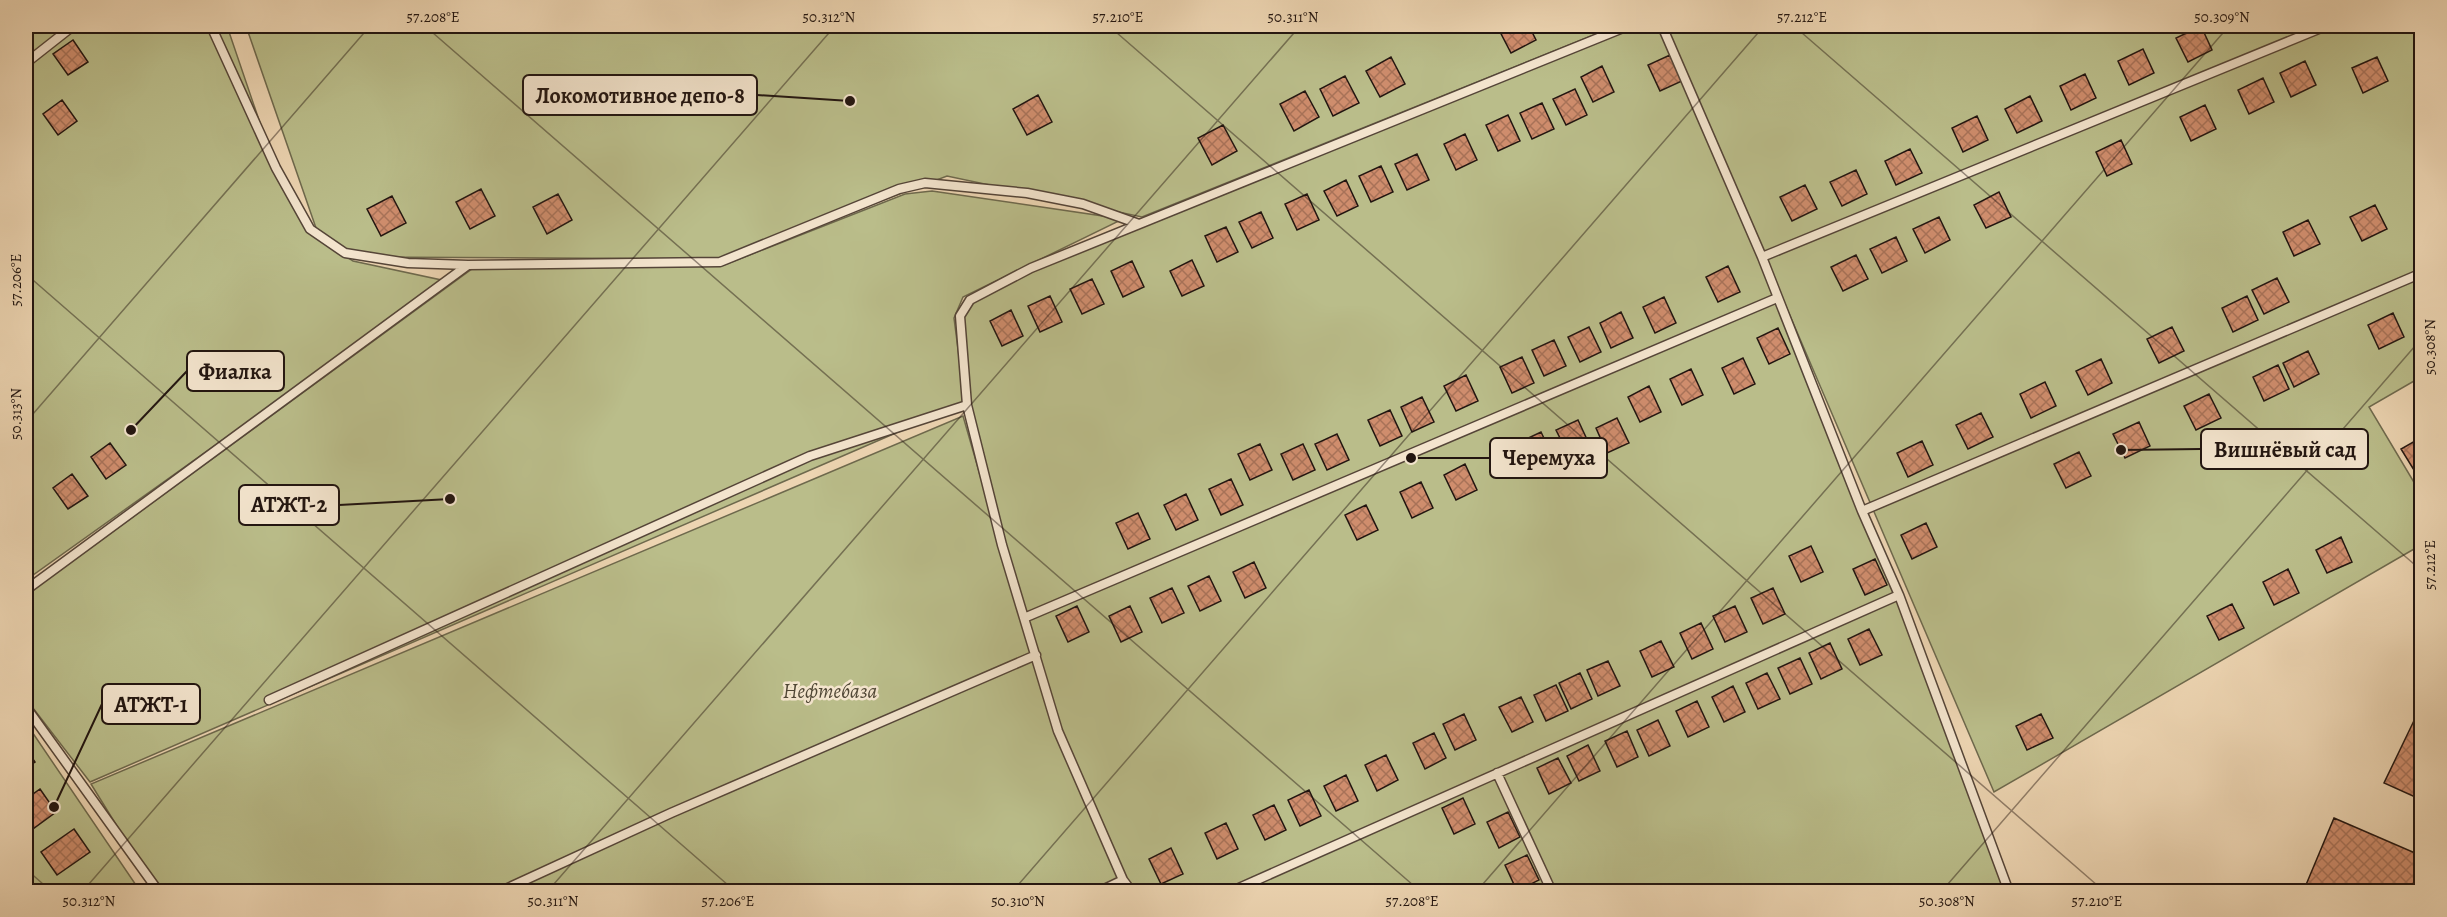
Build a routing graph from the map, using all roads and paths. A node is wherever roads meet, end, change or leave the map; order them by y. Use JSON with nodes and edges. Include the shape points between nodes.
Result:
{"nodes":[{"id":1,"x":73,"y":26,"type":"edge"},
{"id":2,"x":211,"y":26,"type":"edge"},
{"id":3,"x":1628,"y":26,"type":"edge"},
{"id":4,"x":1662,"y":26,"type":"edge"},
{"id":5,"x":2326,"y":26,"type":"edge"},
{"id":6,"x":26,"y":63,"type":"edge"},
{"id":7,"x":1139,"y":224,"type":"junction"},
{"id":8,"x":1762,"y":257,"type":"junction"},
{"id":9,"x":468,"y":265,"type":"junction"},
{"id":10,"x":2421,"y":273,"type":"edge"},
{"id":11,"x":1777,"y":298,"type":"junction"},
{"id":12,"x":967,"y":405,"type":"junction"},
{"id":13,"x":1862,"y":511,"type":"junction"},
{"id":14,"x":26,"y":590,"type":"edge"},
{"id":15,"x":1899,"y":595,"type":"junction"},
{"id":16,"x":1024,"y":618,"type":"junction"},
{"id":17,"x":1036,"y":655,"type":"junction"},
{"id":18,"x":269,"y":700,"type":"dead end"},
{"id":19,"x":26,"y":707,"type":"edge"},
{"id":20,"x":1497,"y":773,"type":"junction"},
{"id":21,"x":1124,"y":880,"type":"junction"},
{"id":22,"x":159,"y":891,"type":"edge"},
{"id":23,"x":500,"y":891,"type":"edge"},
{"id":24,"x":1098,"y":891,"type":"edge"},
{"id":25,"x":1131,"y":891,"type":"edge"},
{"id":26,"x":1230,"y":891,"type":"edge"},
{"id":27,"x":1552,"y":891,"type":"edge"},
{"id":28,"x":2009,"y":891,"type":"edge"}],
"edges":[{"from":1,"to":6,"type":"lane"},
{"from":2,"to":9,"type":"lane","via":[[276,168],[310,229],[345,253],[408,263]]},
{"from":3,"to":7,"type":"lane"},
{"from":4,"to":8,"type":"lane"},
{"from":5,"to":8,"type":"lane"},
{"from":7,"to":9,"type":"lane","via":[[1083,204],[1039,195],[925,183],[899,189],[720,262]]},
{"from":7,"to":12,"type":"lane","via":[[1031,268],[970,300],[960,316]]},
{"from":8,"to":11,"type":"lane"},
{"from":9,"to":14,"type":"lane"},
{"from":10,"to":13,"type":"lane"},
{"from":11,"to":13,"type":"lane"},
{"from":11,"to":16,"type":"lane"},
{"from":12,"to":16,"type":"lane"},
{"from":12,"to":18,"type":"lane","via":[[810,456]]},
{"from":13,"to":15,"type":"lane"},
{"from":15,"to":20,"type":"lane"},
{"from":15,"to":28,"type":"lane"},
{"from":16,"to":17,"type":"lane"},
{"from":17,"to":21,"type":"lane","via":[[1058,731]]},
{"from":17,"to":23,"type":"lane"},
{"from":19,"to":22,"type":"lane"},
{"from":20,"to":26,"type":"lane"},
{"from":20,"to":27,"type":"lane"},
{"from":21,"to":24,"type":"lane"},
{"from":21,"to":25,"type":"lane"}]}
